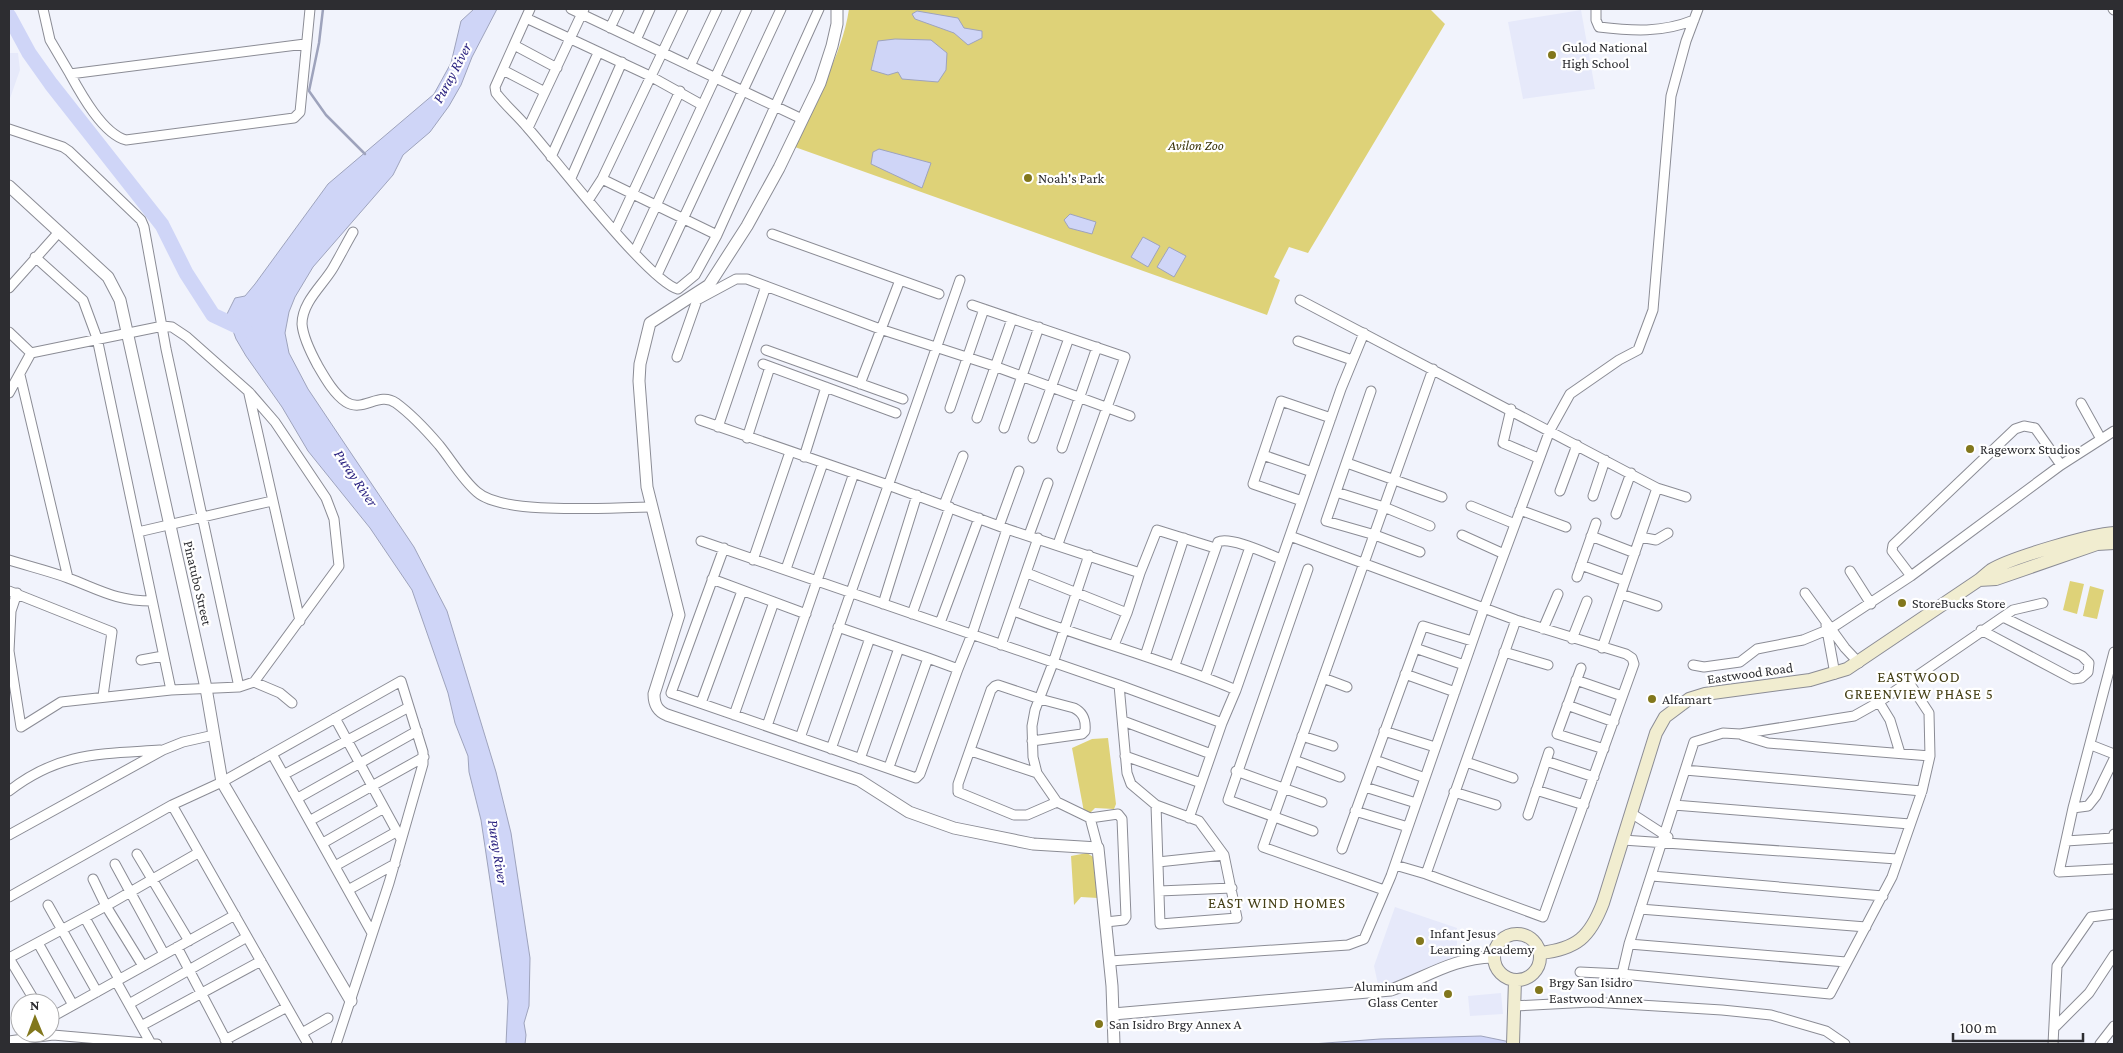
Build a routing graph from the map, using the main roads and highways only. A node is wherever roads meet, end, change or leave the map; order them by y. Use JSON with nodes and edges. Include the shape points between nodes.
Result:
{"nodes":[{"id":1,"x":2114,"y":533,"type":"edge"},
{"id":2,"x":2114,"y":542,"type":"edge"},
{"id":3,"x":1979,"y":580,"type":"junction"},
{"id":4,"x":1540,"y":953,"type":"junction"},
{"id":5,"x":1515,"y":980,"type":"junction"},
{"id":6,"x":1513,"y":1044,"type":"edge"}],
"edges":[{"from":1,"to":3,"type":"main road","name":"Eastwood Road","via":[[2096,535],[2036,553],[1991,570]]},
{"from":2,"to":3,"type":"main road","name":"Eastwood Road","via":[[2097,544],[1996,579]]},
{"from":3,"to":4,"type":"main road","name":"Eastwood Road","via":[[1859,663],[1835,674],[1705,694],[1679,704],[1660,725],[1598,916],[1588,932],[1572,946]]},
{"from":4,"to":5,"type":"main road","via":[[1540,963],[1533,974]]},
{"from":4,"to":5,"type":"main road","via":[[1533,940],[1516,933],[1500,940],[1493,956],[1499,972]]},
{"from":5,"to":6,"type":"main road"}]}
